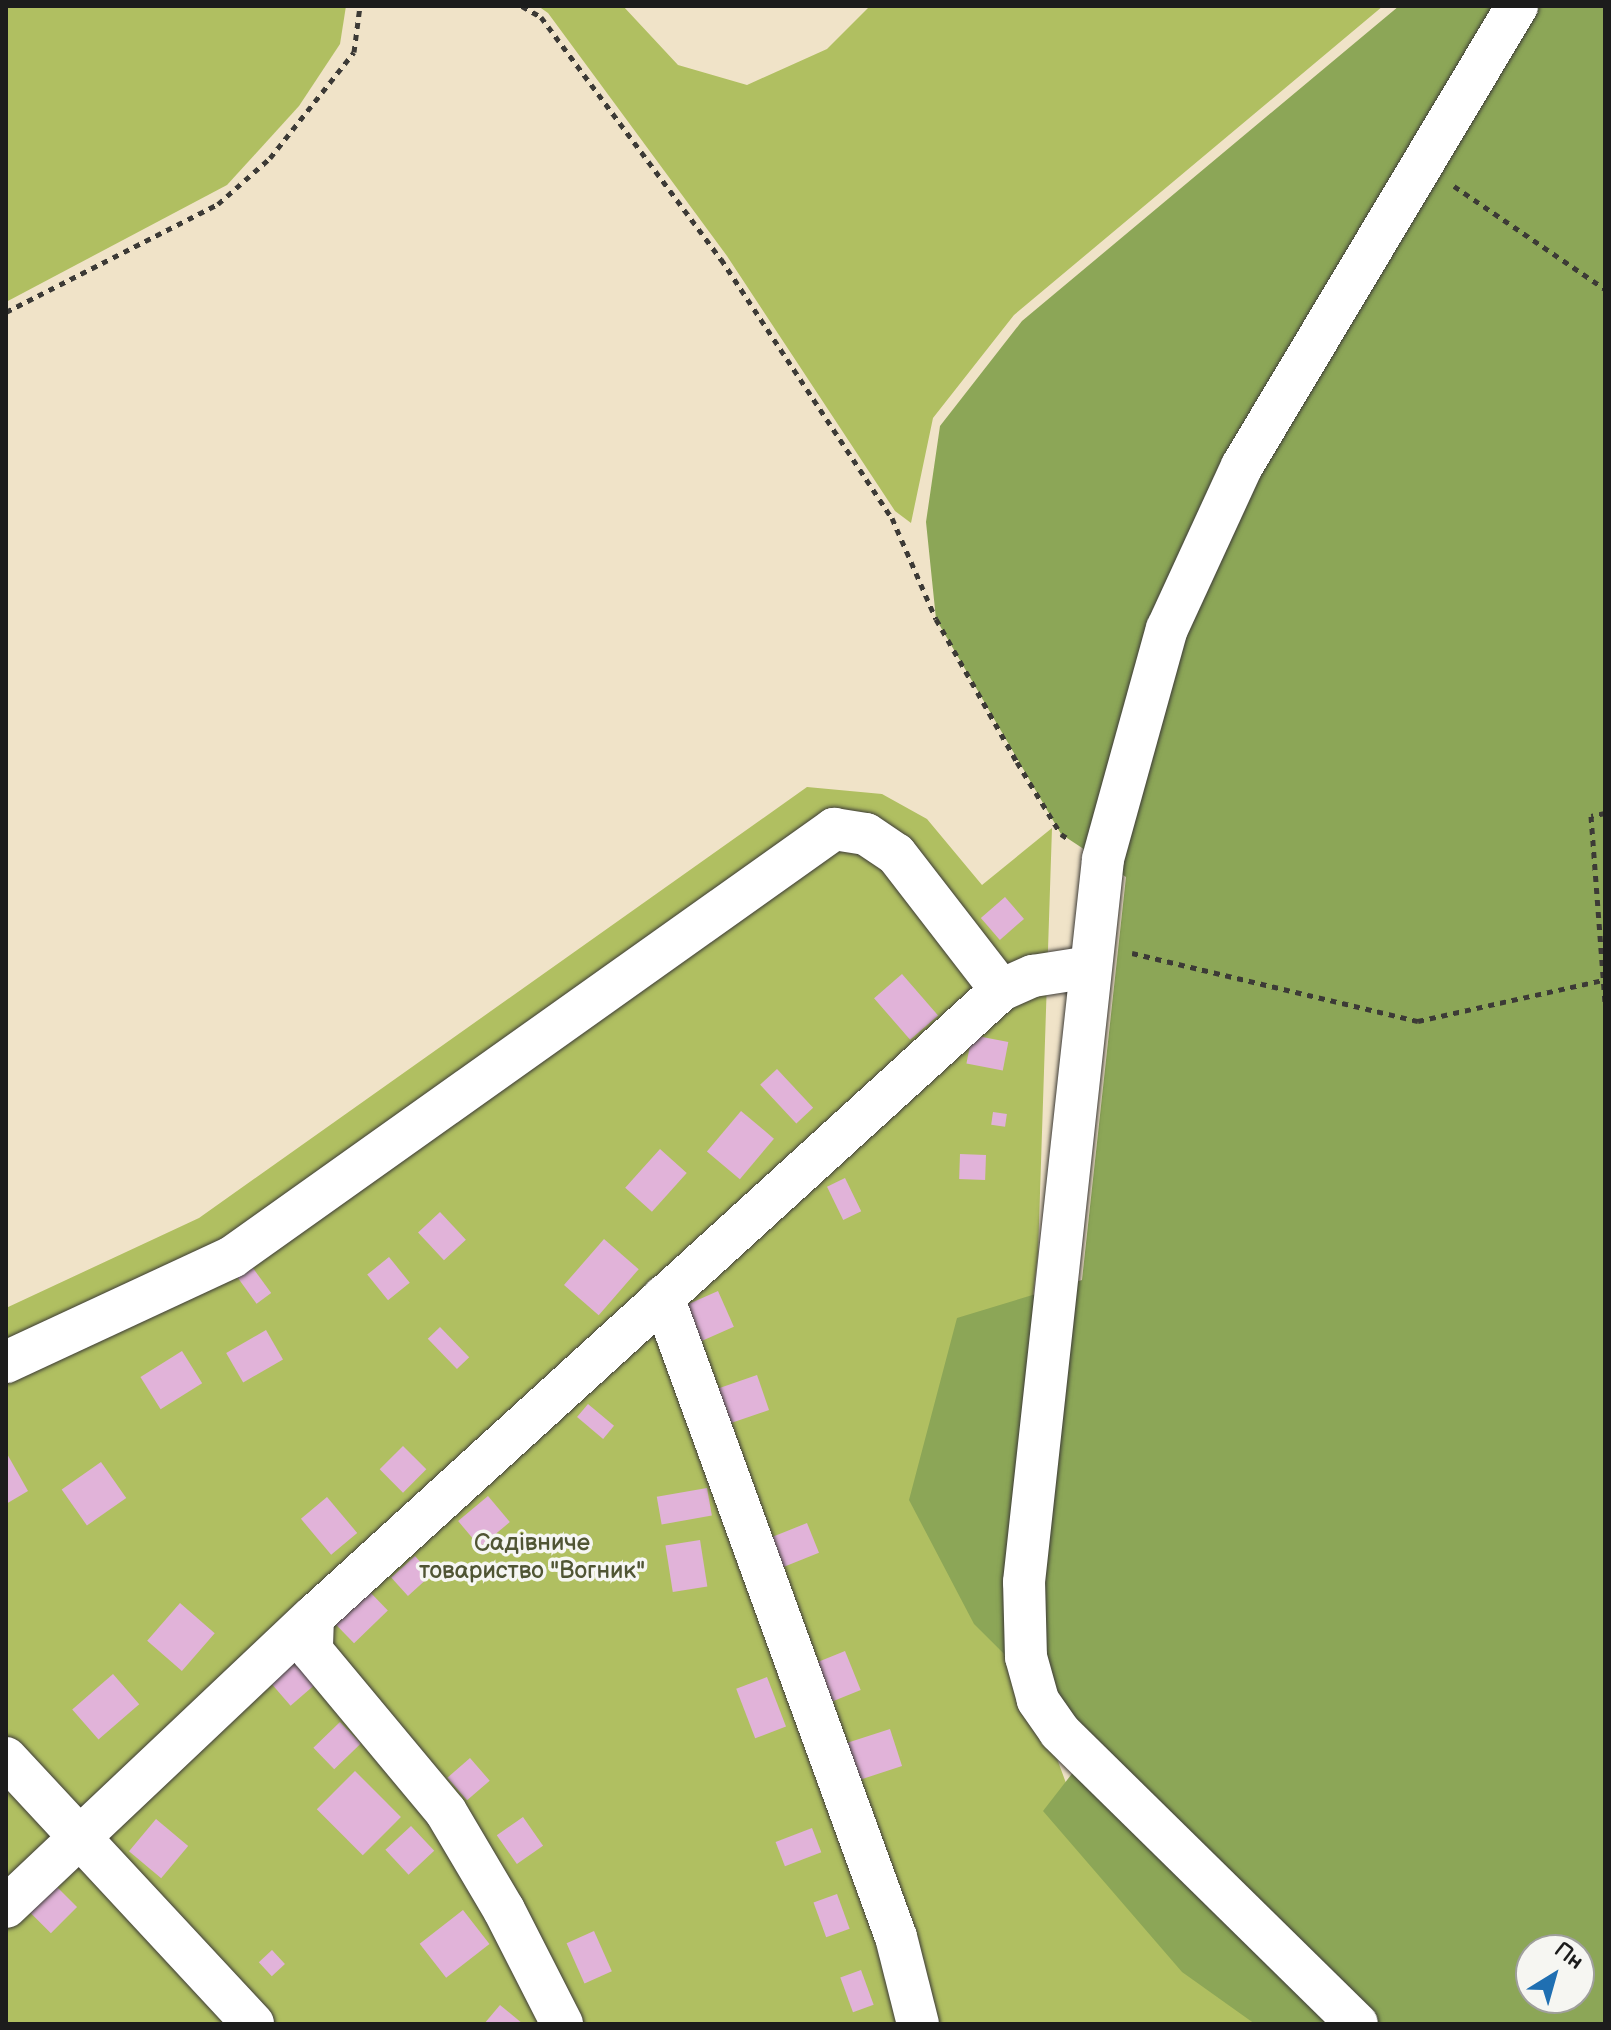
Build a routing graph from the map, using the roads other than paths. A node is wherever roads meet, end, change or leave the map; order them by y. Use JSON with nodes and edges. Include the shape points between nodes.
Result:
{"nodes":[{"id":1,"x":1517,"y":6,"type":"edge"},
{"id":2,"x":1091,"y":955,"type":"junction"},
{"id":3,"x":1001,"y":990,"type":"junction"},
{"id":4,"x":663,"y":1297,"type":"junction"},
{"id":5,"x":6,"y":1362,"type":"edge"},
{"id":6,"x":313,"y":1617,"type":"junction"},
{"id":7,"x":6,"y":1758,"type":"edge"},
{"id":8,"x":78,"y":1837,"type":"junction"},
{"id":9,"x":6,"y":1907,"type":"edge"},
{"id":10,"x":253,"y":2024,"type":"edge"},
{"id":11,"x":562,"y":2024,"type":"edge"},
{"id":12,"x":918,"y":2024,"type":"edge"},
{"id":13,"x":1357,"y":2024,"type":"edge"}],
"edges":[{"from":1,"to":2,"type":"street","via":[[1242,466],[1167,629],[1103,859]]},
{"from":2,"to":3,"type":"street"},
{"from":2,"to":13,"type":"street","via":[[1024,1582],[1026,1657],[1038,1700],[1060,1732]]},
{"from":3,"to":4,"type":"street"},
{"from":3,"to":5,"type":"street","via":[[896,854],[866,834],[834,829],[232,1257]]},
{"from":4,"to":6,"type":"street"},
{"from":4,"to":12,"type":"street","via":[[896,1937]]},
{"from":6,"to":8,"type":"street"},
{"from":6,"to":11,"type":"street","via":[[312,1651],[446,1812]]},
{"from":7,"to":8,"type":"street"},
{"from":8,"to":9,"type":"street"},
{"from":8,"to":10,"type":"street"}]}
